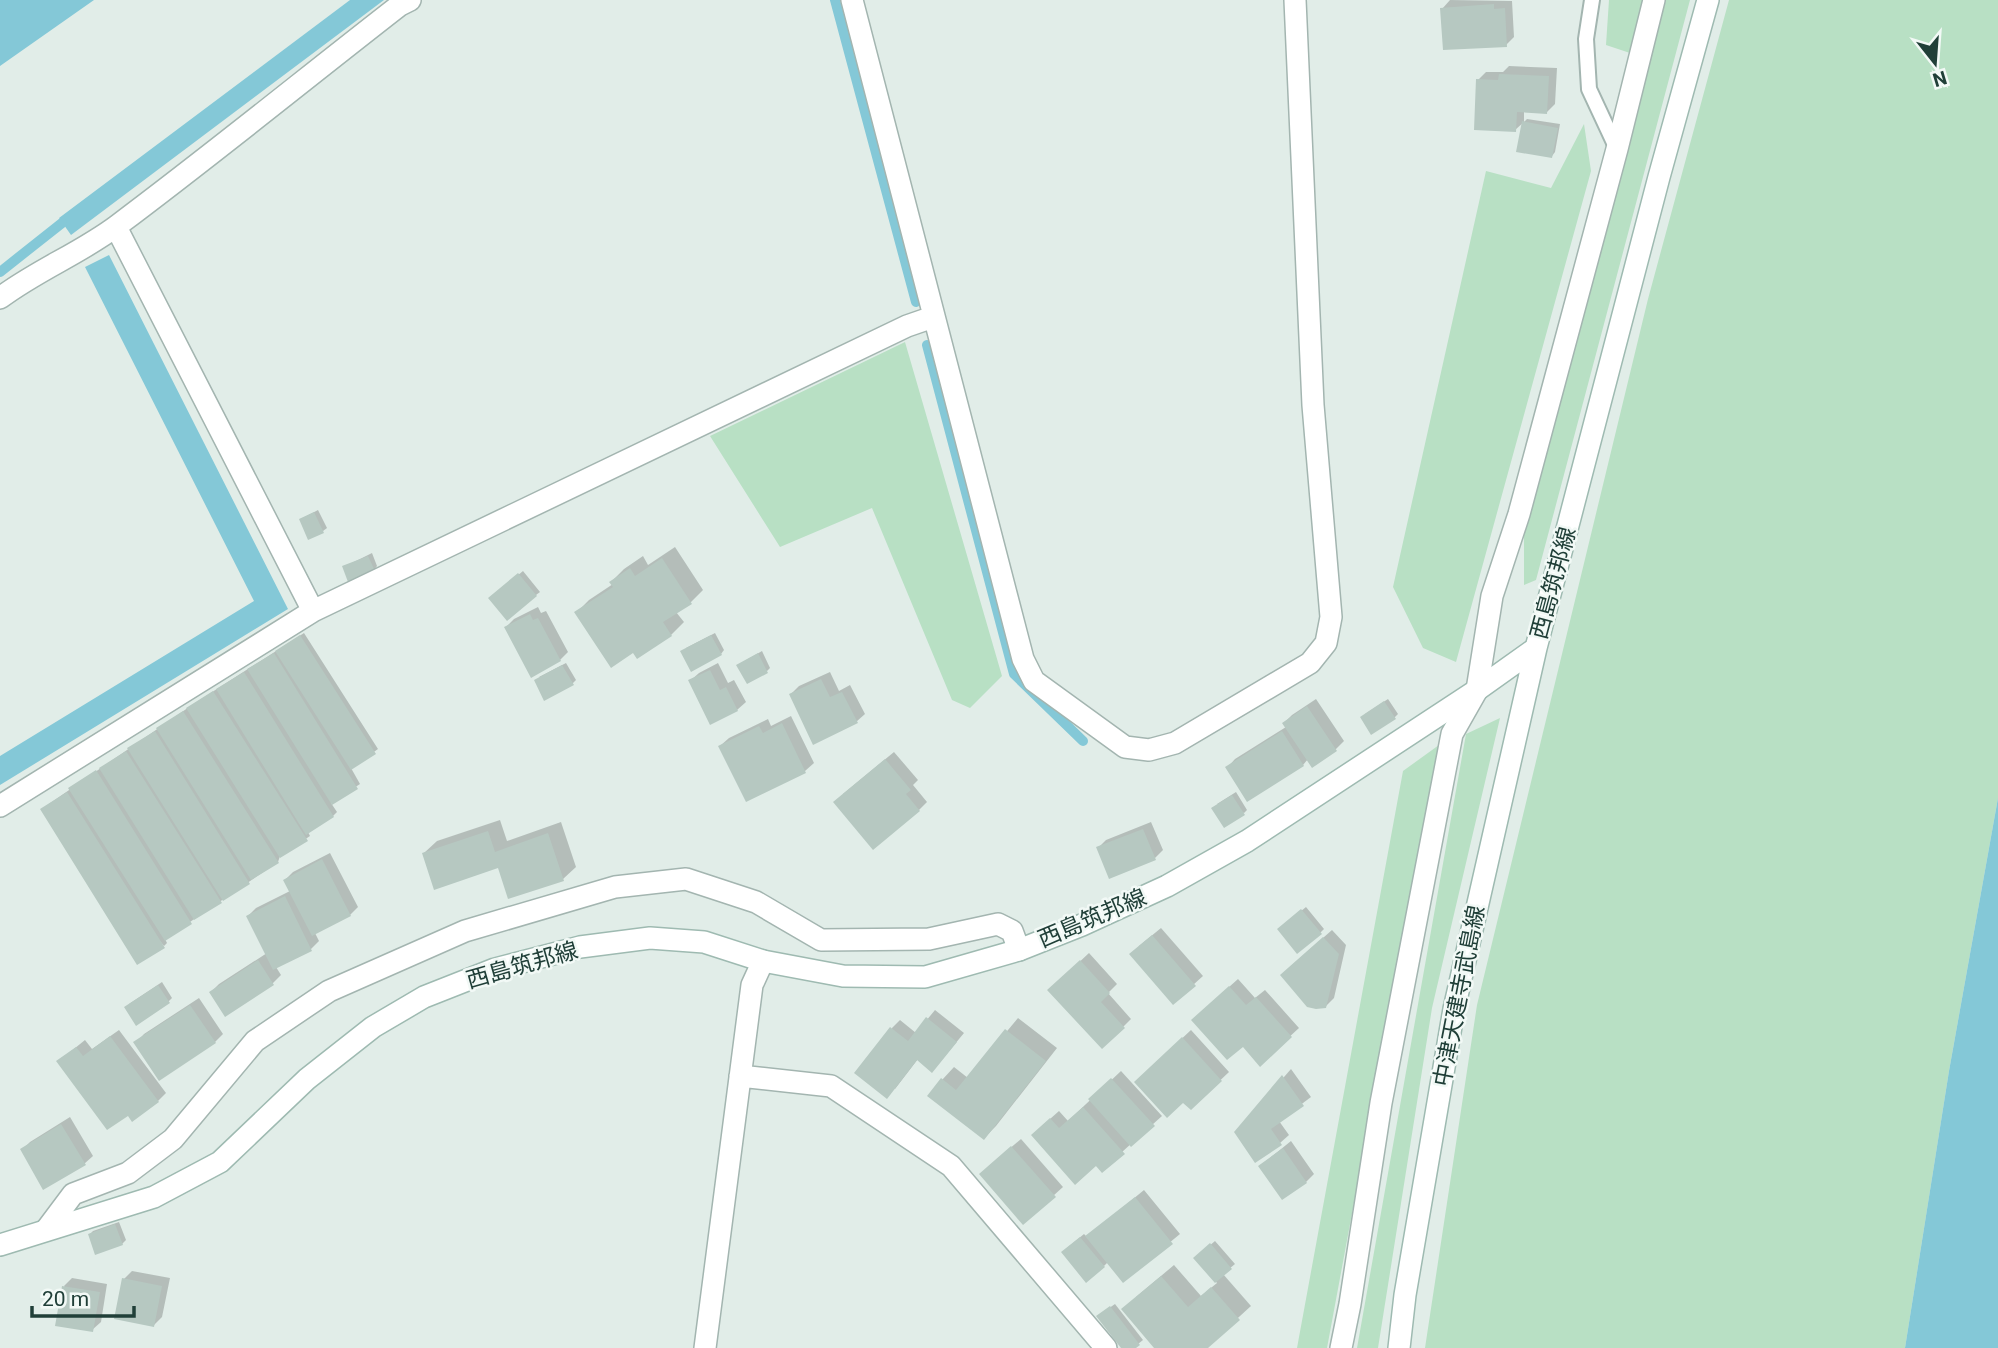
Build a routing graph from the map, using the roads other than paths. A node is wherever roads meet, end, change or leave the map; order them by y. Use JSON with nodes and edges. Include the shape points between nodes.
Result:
{"nodes":[{"id":1,"x":410,"y":0,"type":"edge"},
{"id":2,"x":852,"y":0,"type":"edge"},
{"id":3,"x":1295,"y":0,"type":"edge"},
{"id":4,"x":1592,"y":0,"type":"edge"},
{"id":5,"x":1654,"y":0,"type":"edge"},
{"id":6,"x":1708,"y":0,"type":"edge"},
{"id":7,"x":1617,"y":149,"type":"junction"},
{"id":8,"x":116,"y":227,"type":"junction"},
{"id":9,"x":0,"y":298,"type":"edge"},
{"id":10,"x":933,"y":317,"type":"junction"},
{"id":11,"x":313,"y":611,"type":"junction"},
{"id":12,"x":1536,"y":648,"type":"junction"},
{"id":13,"x":1477,"y":690,"type":"junction"},
{"id":14,"x":0,"y":806,"type":"edge"},
{"id":15,"x":1019,"y":950,"type":"junction"},
{"id":16,"x":763,"y":961,"type":"junction"},
{"id":17,"x":740,"y":1076,"type":"junction"},
{"id":18,"x":46,"y":1230,"type":"junction"},
{"id":19,"x":0,"y":1245,"type":"edge"},
{"id":20,"x":705,"y":1348,"type":"edge"},
{"id":21,"x":1106,"y":1348,"type":"edge"},
{"id":22,"x":1340,"y":1348,"type":"edge"},
{"id":23,"x":1399,"y":1348,"type":"edge"}],
"edges":[{"from":1,"to":8,"type":"street"},
{"from":2,"to":10,"type":"street"},
{"from":3,"to":10,"type":"street","via":[[1313,405],[1331,617],[1326,643],[1310,663],[1175,743],[1149,750],[1125,747],[1034,681],[1023,659]]},
{"from":4,"to":7,"type":"lane","via":[[1586,38],[1589,89]]},
{"from":5,"to":7,"type":"street"},
{"from":6,"to":12,"type":"street","name":"西島筑邦線"},
{"from":7,"to":13,"type":"street","via":[[1519,514],[1492,596]]},
{"from":8,"to":9,"type":"street"},
{"from":8,"to":11,"type":"street"},
{"from":10,"to":11,"type":"street"},
{"from":11,"to":14,"type":"street"},
{"from":12,"to":13,"type":"street","name":"西島筑邦線"},
{"from":12,"to":23,"type":"street","name":"中津天建寺武島線","via":[[1454,1009]]},
{"from":13,"to":15,"type":"street","name":"西島筑邦線","via":[[1247,841],[1167,886]]},
{"from":13,"to":22,"type":"street","via":[[1452,734],[1381,1103]]},
{"from":15,"to":16,"type":"street","name":"西島筑邦線","via":[[925,977],[843,976]]},
{"from":15,"to":18,"type":"street","via":[[1012,931],[998,924],[929,939],[821,940],[756,902],[686,879],[615,887],[465,930],[329,991],[255,1041],[173,1139],[128,1173],[73,1194]]},
{"from":16,"to":17,"type":"street","via":[[752,985]]},
{"from":16,"to":18,"type":"street","name":"西島筑邦線","via":[[704,942],[650,938],[580,947],[495,969],[424,997],[373,1027],[307,1079],[220,1162],[154,1197]]},
{"from":17,"to":20,"type":"street"},
{"from":17,"to":21,"type":"street","via":[[831,1086],[951,1166]]},
{"from":18,"to":19,"type":"street","name":"西島筑邦線"}]}
